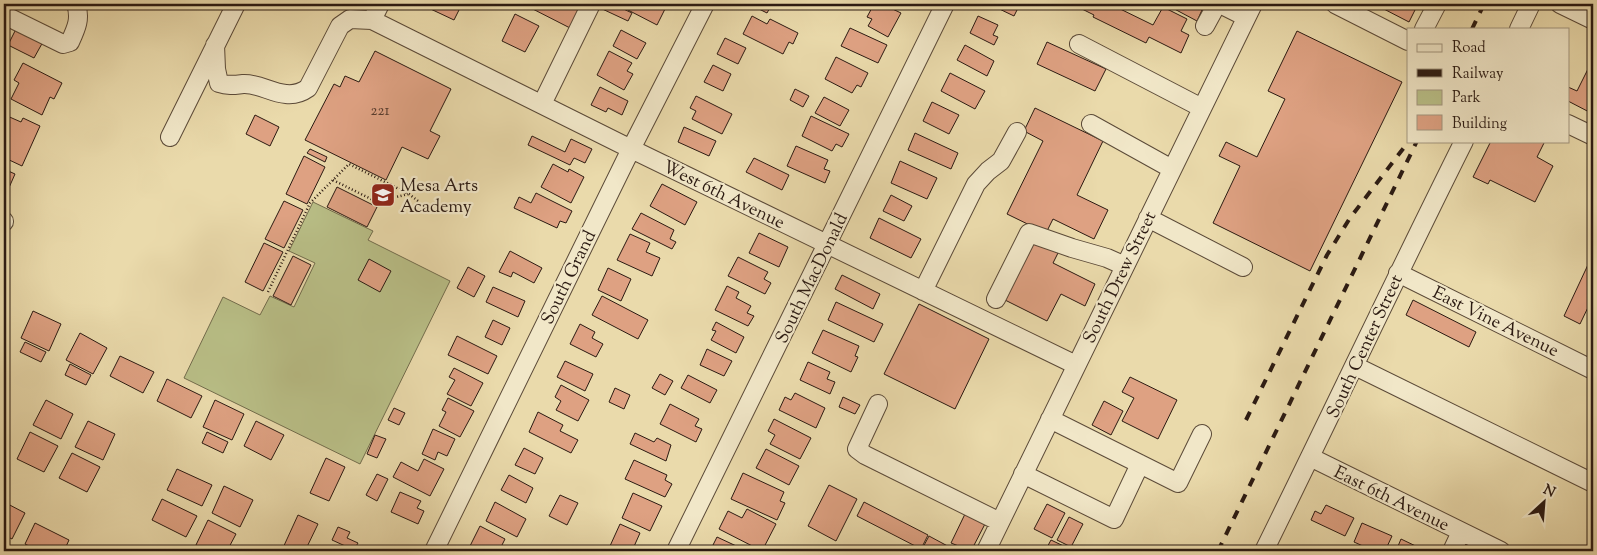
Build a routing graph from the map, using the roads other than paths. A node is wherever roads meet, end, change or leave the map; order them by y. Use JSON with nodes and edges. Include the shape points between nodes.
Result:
{"nodes":[{"id":1,"x":76,"y":4,"type":"edge"},
{"id":2,"x":236,"y":4,"type":"edge"},
{"id":3,"x":380,"y":4,"type":"edge"},
{"id":4,"x":591,"y":4,"type":"edge"},
{"id":5,"x":705,"y":4,"type":"edge"},
{"id":6,"x":945,"y":4,"type":"edge"},
{"id":7,"x":1218,"y":4,"type":"edge"},
{"id":8,"x":1335,"y":4,"type":"edge"},
{"id":9,"x":1437,"y":4,"type":"edge"},
{"id":10,"x":1531,"y":4,"type":"edge"},
{"id":11,"x":1560,"y":4,"type":"edge"},
{"id":12,"x":1250,"y":10,"type":"edge"},
{"id":13,"x":1365,"y":10,"type":"edge"},
{"id":14,"x":4,"y":16,"type":"edge"},
{"id":15,"x":372,"y":20,"type":"junction"},
{"id":16,"x":1593,"y":20,"type":"edge"},
{"id":17,"x":1205,"y":26,"type":"dead end"},
{"id":18,"x":1425,"y":28,"type":"edge"},
{"id":19,"x":1519,"y":28,"type":"edge"},
{"id":20,"x":1407,"y":40,"type":"edge"},
{"id":21,"x":1079,"y":44,"type":"dead end"},
{"id":22,"x":216,"y":45,"type":"junction"},
{"id":23,"x":542,"y":104,"type":"junction"},
{"id":24,"x":1202,"y":108,"type":"junction"},
{"id":25,"x":1091,"y":124,"type":"dead end"},
{"id":26,"x":1570,"y":125,"type":"edge"},
{"id":27,"x":1017,"y":132,"type":"dead end"},
{"id":28,"x":1593,"y":136,"type":"edge"},
{"id":29,"x":170,"y":137,"type":"dead end"},
{"id":30,"x":1464,"y":142,"type":"edge"},
{"id":31,"x":631,"y":149,"type":"junction"},
{"id":32,"x":1172,"y":169,"type":"junction"},
{"id":33,"x":1148,"y":218,"type":"junction"},
{"id":34,"x":827,"y":244,"type":"junction"},
{"id":35,"x":1125,"y":266,"type":"junction"},
{"id":36,"x":1243,"y":267,"type":"dead end"},
{"id":37,"x":1398,"y":273,"type":"junction"},
{"id":38,"x":923,"y":291,"type":"junction"},
{"id":39,"x":996,"y":299,"type":"dead end"},
{"id":40,"x":1076,"y":365,"type":"junction"},
{"id":41,"x":1355,"y":366,"type":"junction"},
{"id":42,"x":1593,"y":370,"type":"edge"},
{"id":43,"x":878,"y":404,"type":"dead end"},
{"id":44,"x":1050,"y":420,"type":"junction"},
{"id":45,"x":1202,"y":434,"type":"dead end"},
{"id":46,"x":1310,"y":457,"type":"junction"},
{"id":47,"x":1140,"y":464,"type":"junction"},
{"id":48,"x":1023,"y":474,"type":"junction"},
{"id":49,"x":1593,"y":483,"type":"edge"},
{"id":50,"x":1000,"y":522,"type":"junction"},
{"id":51,"x":1461,"y":532,"type":"junction"},
{"id":52,"x":434,"y":551,"type":"edge"},
{"id":53,"x":676,"y":551,"type":"edge"},
{"id":54,"x":986,"y":551,"type":"edge"},
{"id":55,"x":1264,"y":551,"type":"edge"},
{"id":56,"x":1452,"y":551,"type":"edge"},
{"id":57,"x":1501,"y":551,"type":"edge"}],
"edges":[{"from":1,"to":14,"type":"street","via":[[78,24],[70,42],[63,44]]},
{"from":2,"to":22,"type":"street"},
{"from":3,"to":15,"type":"street"},
{"from":4,"to":23,"type":"street"},
{"from":5,"to":31,"type":"street","name":"South Grand"},
{"from":6,"to":34,"type":"street","name":"South MacDonald"},
{"from":7,"to":12,"type":"street"},
{"from":7,"to":17,"type":"street"},
{"from":8,"to":13,"type":"street"},
{"from":9,"to":18,"type":"street"},
{"from":10,"to":19,"type":"street"},
{"from":11,"to":16,"type":"street"},
{"from":12,"to":24,"type":"street","name":"South Drew Street"},
{"from":13,"to":20,"type":"street"},
{"from":15,"to":22,"type":"street","via":[[350,19],[340,26],[308,88],[300,94],[219,83]]},
{"from":15,"to":23,"type":"street","name":"West 6th Avenue"},
{"from":21,"to":24,"type":"street"},
{"from":22,"to":29,"type":"street"},
{"from":23,"to":31,"type":"street","name":"West 6th Avenue"},
{"from":24,"to":32,"type":"street","name":"South Drew Street"},
{"from":25,"to":32,"type":"street"},
{"from":26,"to":28,"type":"street"},
{"from":27,"to":38,"type":"street","via":[[1001,161],[976,184]]},
{"from":30,"to":37,"type":"street","name":"South Center Street"},
{"from":31,"to":34,"type":"street","name":"West 6th Avenue"},
{"from":31,"to":52,"type":"street","name":"South Grand"},
{"from":32,"to":33,"type":"street","name":"South Drew Street"},
{"from":33,"to":35,"type":"street","name":"South Drew Street"},
{"from":33,"to":36,"type":"street"},
{"from":34,"to":38,"type":"street","name":"West 6th Avenue"},
{"from":34,"to":53,"type":"street","name":"South MacDonald"},
{"from":35,"to":39,"type":"street","via":[[1029,233]]},
{"from":35,"to":40,"type":"street","name":"South Drew Street"},
{"from":37,"to":41,"type":"street","name":"South Center Street"},
{"from":37,"to":42,"type":"street","name":"East Vine Avenue"},
{"from":38,"to":40,"type":"street","name":"West 6th Avenue"},
{"from":40,"to":44,"type":"street","name":"South Drew Street"},
{"from":41,"to":46,"type":"street","name":"South Center Street"},
{"from":41,"to":49,"type":"street"},
{"from":43,"to":50,"type":"street","via":[[856,449]]},
{"from":44,"to":47,"type":"street"},
{"from":44,"to":48,"type":"street","name":"South Drew Street"},
{"from":45,"to":47,"type":"street","via":[[1178,483]]},
{"from":46,"to":51,"type":"street","name":"East 6th Avenue"},
{"from":46,"to":55,"type":"street","name":"South Center Street"},
{"from":47,"to":48,"type":"street","via":[[1114,519]]},
{"from":48,"to":50,"type":"street","name":"South Drew Street"},
{"from":50,"to":54,"type":"street","name":"South Drew Street"},
{"from":51,"to":56,"type":"street"},
{"from":51,"to":57,"type":"street","name":"East 6th Avenue"}]}
